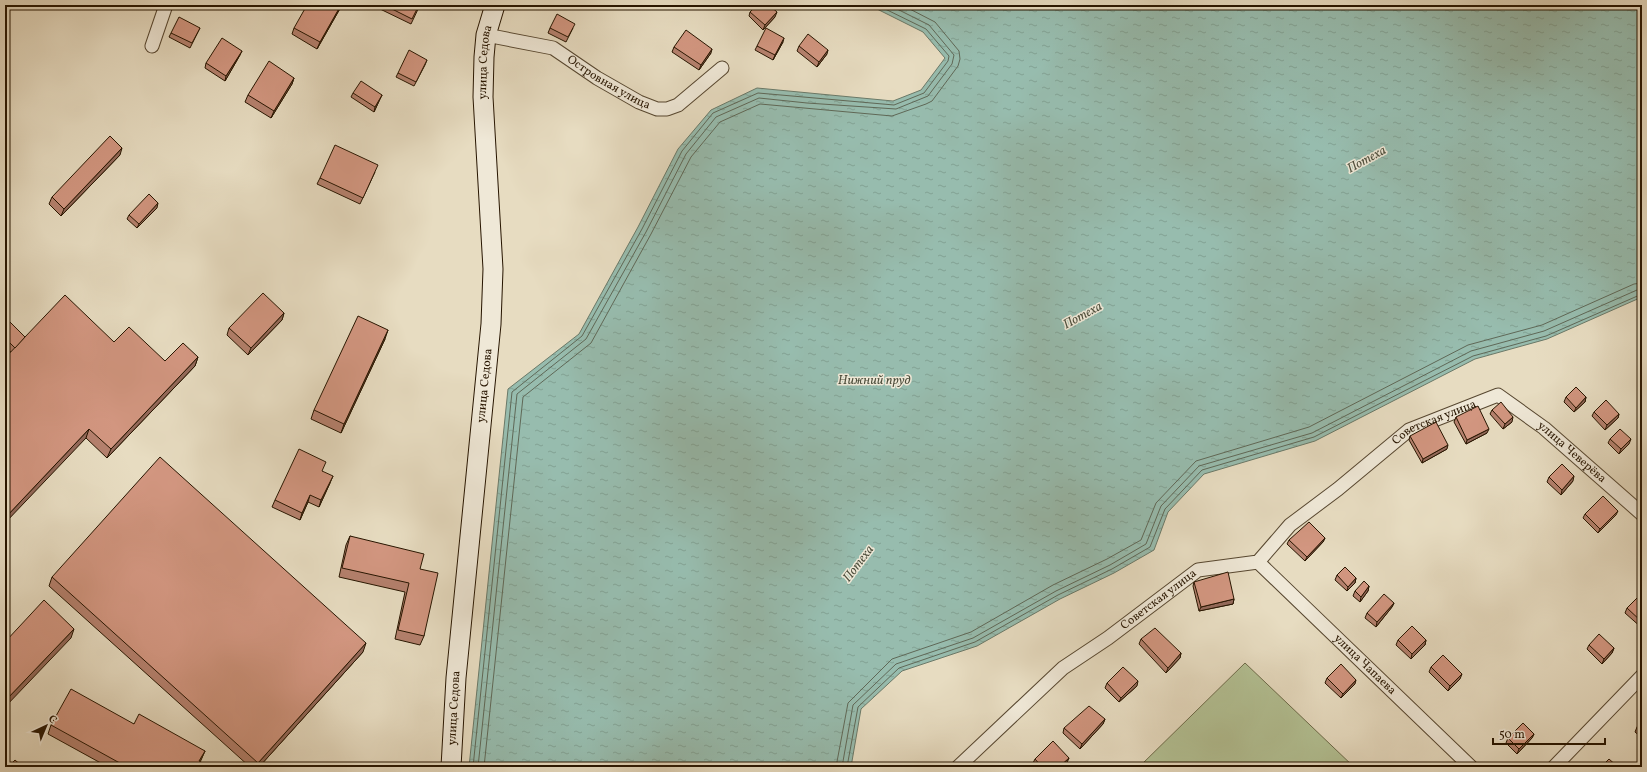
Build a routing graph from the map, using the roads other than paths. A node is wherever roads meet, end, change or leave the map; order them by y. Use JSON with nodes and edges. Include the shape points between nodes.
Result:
{"nodes":[{"id":1,"x":166,"y":5,"type":"edge"},
{"id":2,"x":495,"y":5,"type":"edge"},
{"id":3,"x":486,"y":35,"type":"junction"},
{"id":4,"x":152,"y":46,"type":"dead end"},
{"id":5,"x":722,"y":68,"type":"dead end"},
{"id":6,"x":1498,"y":395,"type":"joint"},
{"id":7,"x":1642,"y":514,"type":"edge"},
{"id":8,"x":1258,"y":562,"type":"junction"},
{"id":9,"x":1642,"y":676,"type":"edge"},
{"id":10,"x":450,"y":767,"type":"edge"},
{"id":11,"x":958,"y":767,"type":"edge"},
{"id":12,"x":1471,"y":767,"type":"edge"},
{"id":13,"x":1554,"y":767,"type":"edge"}],
"edges":[{"from":1,"to":4,"type":"street"},
{"from":2,"to":3,"type":"main road","name":"улица Седова"},
{"from":3,"to":5,"type":"street","name":"Островная улица","via":[[553,48],[597,78],[639,102],[657,109],[678,105]]},
{"from":3,"to":10,"type":"main road","name":"улица Седова","via":[[483,96],[494,269],[492,316],[456,678]]},
{"from":6,"to":7,"type":"street","name":"улица Чеверёва","via":[[1544,428]]},
{"from":6,"to":8,"type":"street","name":"Советская улица","via":[[1410,430],[1290,525]]},
{"from":8,"to":11,"type":"street","name":"Советская улица","via":[[1198,570],[1108,638],[1063,668]]},
{"from":8,"to":12,"type":"street","name":"улица Чапаева"},
{"from":9,"to":13,"type":"street"}]}
